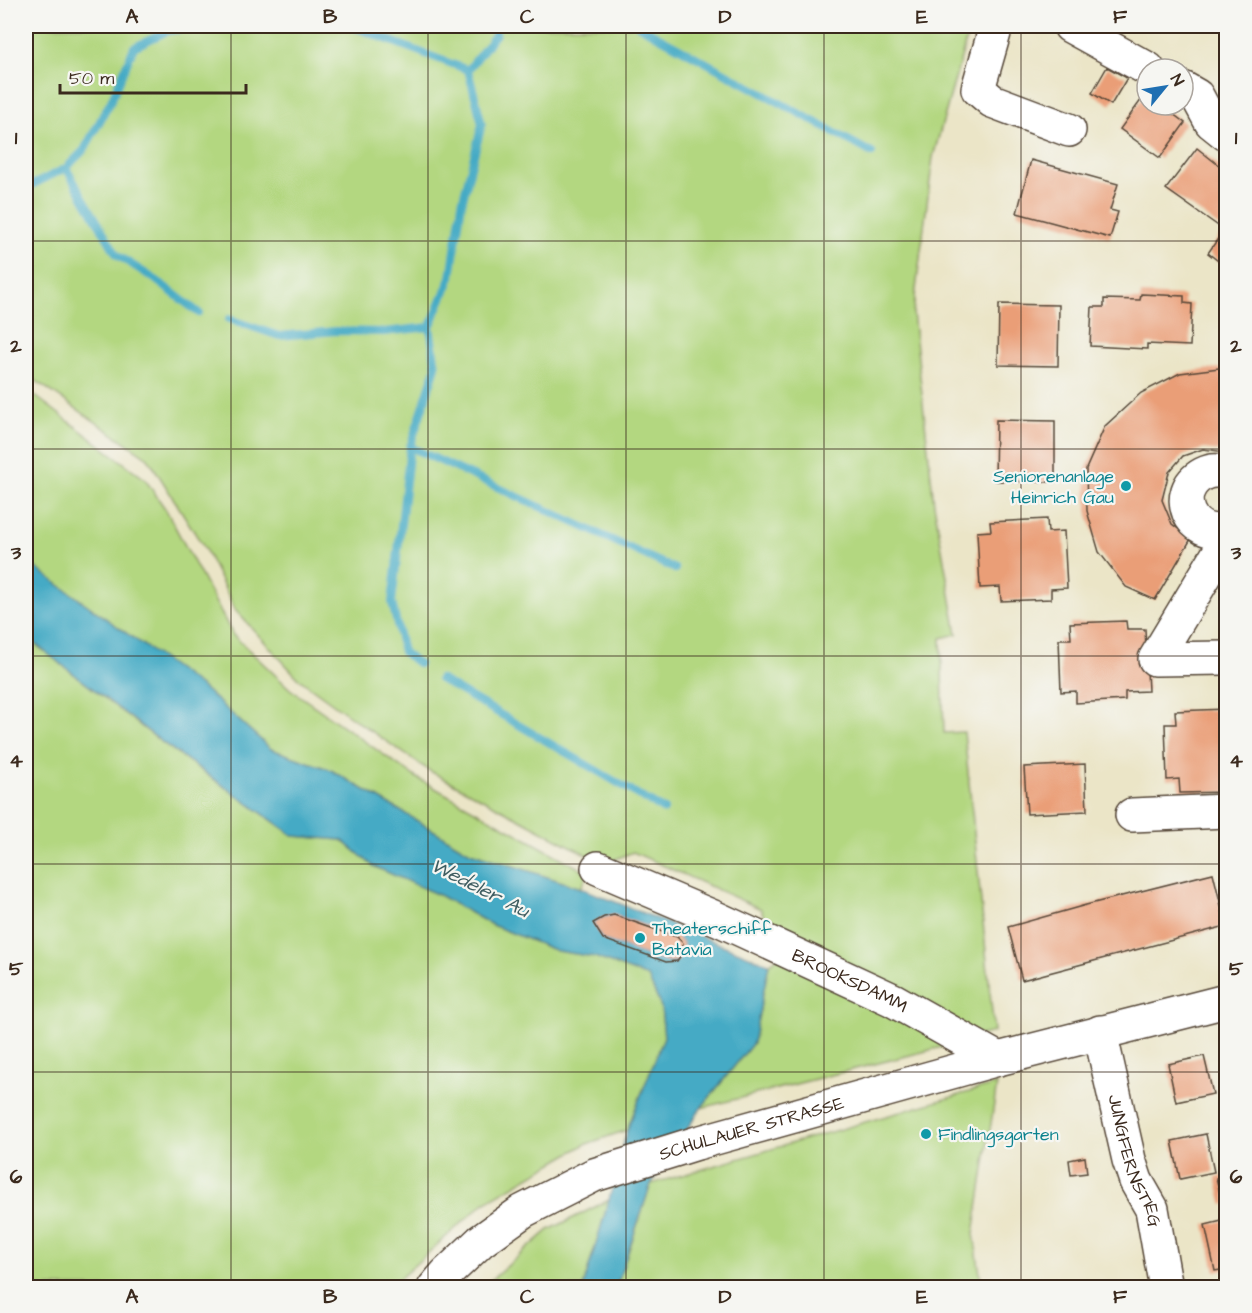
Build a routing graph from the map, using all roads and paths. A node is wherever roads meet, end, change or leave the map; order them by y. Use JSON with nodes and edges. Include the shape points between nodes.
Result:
{"nodes":[{"id":1,"x":996,"y":26,"type":"edge"},
{"id":2,"x":1070,"y":26,"type":"edge"},
{"id":3,"x":1135,"y":62,"type":"edge"},
{"id":4,"x":1195,"y":95,"type":"edge"},
{"id":5,"x":1070,"y":130,"type":"dead end"},
{"id":6,"x":1227,"y":134,"type":"edge"},
{"id":7,"x":1227,"y":473,"type":"edge"},
{"id":8,"x":1227,"y":529,"type":"edge"},
{"id":9,"x":1227,"y":541,"type":"edge"},
{"id":10,"x":1222,"y":651,"type":"edge"},
{"id":11,"x":1227,"y":812,"type":"edge"},
{"id":12,"x":1132,"y":814,"type":"dead end"},
{"id":13,"x":598,"y":868,"type":"dead end"},
{"id":14,"x":1227,"y":1001,"type":"edge"},
{"id":15,"x":1100,"y":1032,"type":"junction"},
{"id":16,"x":998,"y":1059,"type":"junction"},
{"id":17,"x":435,"y":1287,"type":"edge"},
{"id":18,"x":1166,"y":1287,"type":"edge"}],
"edges":[{"from":1,"to":5,"type":"street","via":[[978,89],[992,101]]},
{"from":2,"to":3,"type":"street"},
{"from":4,"to":6,"type":"street","via":[[1211,122]]},
{"from":7,"to":8,"type":"street","via":[[1209,472],[1196,478],[1186,498],[1191,518],[1198,525],[1214,531]]},
{"from":9,"to":10,"type":"street","via":[[1155,659]]},
{"from":11,"to":12,"type":"street"},
{"from":13,"to":16,"type":"street","name":"BROOKSDAMM","via":[[893,1000]]},
{"from":14,"to":15,"type":"street","name":"SCHULAUER STRASSE"},
{"from":15,"to":16,"type":"street","name":"SCHULAUER STRASSE"},
{"from":15,"to":18,"type":"street","name":"JUNGFERNSTIEG","via":[[1129,1160],[1152,1209]]},
{"from":16,"to":17,"type":"street","name":"SCHULAUER STRASSE","via":[[594,1175],[523,1211],[482,1241]]}]}
